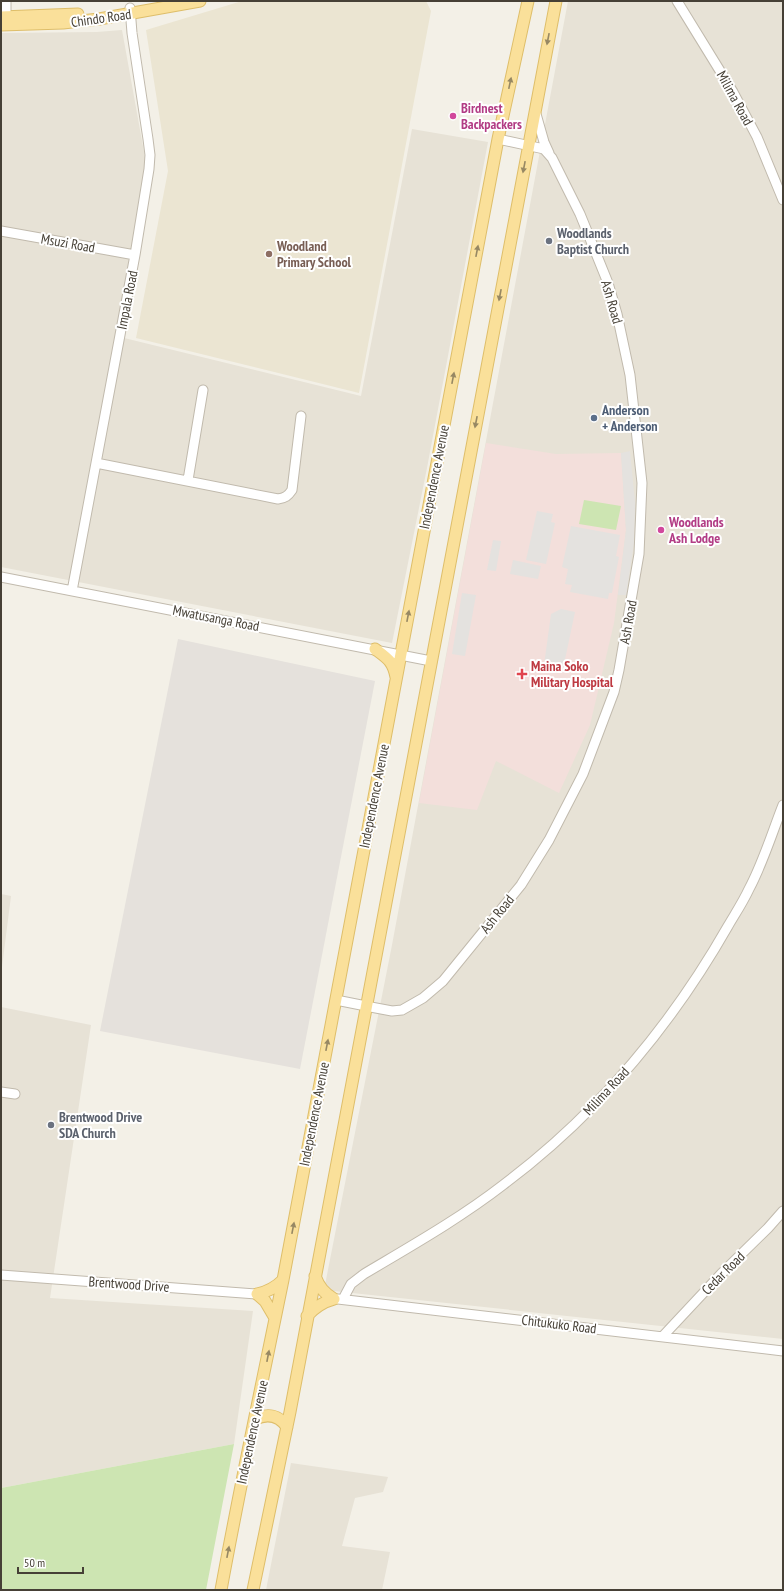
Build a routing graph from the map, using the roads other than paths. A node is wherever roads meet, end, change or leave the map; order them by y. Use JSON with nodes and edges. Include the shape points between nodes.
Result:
{"nodes":[{"id":1,"x":6,"y":1,"type":"edge"},
{"id":2,"x":165,"y":1,"type":"edge"},
{"id":3,"x":200,"y":1,"type":"edge"},
{"id":4,"x":528,"y":1,"type":"edge"},
{"id":5,"x":556,"y":1,"type":"edge"},
{"id":6,"x":677,"y":1,"type":"edge"},
{"id":7,"x":131,"y":11,"type":"junction"},
{"id":8,"x":4,"y":21,"type":"edge"},
{"id":9,"x":535,"y":107,"type":"junction"},
{"id":10,"x":498,"y":138,"type":"junction"},
{"id":11,"x":528,"y":146,"type":"junction"},
{"id":12,"x":552,"y":158,"type":"junction"},
{"id":13,"x":783,"y":200,"type":"edge"},
{"id":14,"x":1,"y":231,"type":"edge"},
{"id":15,"x":135,"y":255,"type":"junction"},
{"id":16,"x":203,"y":390,"type":"dead end"},
{"id":17,"x":301,"y":416,"type":"dead end"},
{"id":18,"x":96,"y":463,"type":"junction"},
{"id":19,"x":188,"y":480,"type":"junction"},
{"id":20,"x":1,"y":577,"type":"edge"},
{"id":21,"x":72,"y":591,"type":"junction"},
{"id":22,"x":375,"y":649,"type":"junction"},
{"id":23,"x":401,"y":654,"type":"junction"},
{"id":24,"x":431,"y":661,"type":"junction"},
{"id":25,"x":396,"y":677,"type":"junction"},
{"id":26,"x":783,"y":805,"type":"edge"},
{"id":27,"x":336,"y":1000,"type":"junction"},
{"id":28,"x":366,"y":1006,"type":"junction"},
{"id":29,"x":1,"y":1092,"type":"edge"},
{"id":30,"x":15,"y":1094,"type":"dead end"},
{"id":31,"x":783,"y":1211,"type":"edge"},
{"id":32,"x":1,"y":1275,"type":"edge"},
{"id":33,"x":315,"y":1276,"type":"junction"},
{"id":34,"x":283,"y":1280,"type":"junction"},
{"id":35,"x":257,"y":1294,"type":"junction"},
{"id":36,"x":339,"y":1299,"type":"junction"},
{"id":37,"x":307,"y":1316,"type":"junction"},
{"id":38,"x":275,"y":1318,"type":"junction"},
{"id":39,"x":663,"y":1336,"type":"junction"},
{"id":40,"x":783,"y":1351,"type":"edge"},
{"id":41,"x":259,"y":1404,"type":"junction"},
{"id":42,"x":290,"y":1412,"type":"junction"},
{"id":43,"x":255,"y":1419,"type":"junction"},
{"id":44,"x":287,"y":1427,"type":"junction"},
{"id":45,"x":220,"y":1590,"type":"edge"},
{"id":46,"x":253,"y":1590,"type":"edge"}],
"edges":[{"from":1,"to":8,"type":"street"},
{"from":2,"to":7,"type":"main road","name":"Chindo Road"},
{"from":3,"to":7,"type":"main road","name":"Chindo Road"},
{"from":10,"to":4,"type":"main road","name":"Independence Avenue","one_way":true},
{"from":5,"to":9,"type":"main road","one_way":true},
{"from":6,"to":13,"type":"street","name":"Milima Road","via":[[733,92],[757,137]]},
{"from":7,"to":8,"type":"main road","name":"Chindo Road","via":[[63,23]]},
{"from":7,"to":15,"type":"street","name":"Impala Road","via":[[132,34],[150,155],[150,169]]},
{"from":9,"to":11,"type":"main road"},
{"from":9,"to":12,"type":"street","name":"Ash Road","via":[[542,136]]},
{"from":10,"to":11,"type":"street","name":"Ash Road"},
{"from":23,"to":10,"type":"main road","name":"Independence Avenue","one_way":true},
{"from":11,"to":12,"type":"street","name":"Ash Road","via":[[544,149]]},
{"from":11,"to":24,"type":"main road","one_way":true},
{"from":12,"to":28,"type":"street","name":"Ash Road","via":[[580,214],[608,283],[630,375],[642,483],[641,510],[635,584],[619,670],[583,774],[549,840],[521,885],[443,981],[423,998],[402,1010],[392,1011]]},
{"from":14,"to":15,"type":"street","name":"Msuzi Road"},
{"from":15,"to":18,"type":"street","name":"Impala Road"},
{"from":16,"to":19,"type":"street"},
{"from":17,"to":19,"type":"street","via":[[292,490],[289,496],[278,499]]},
{"from":18,"to":19,"type":"street"},
{"from":18,"to":21,"type":"street","name":"Impala Road"},
{"from":20,"to":21,"type":"street","name":"Mwatusanga Road"},
{"from":21,"to":22,"type":"street","name":"Mwatusanga Road"},
{"from":22,"to":23,"type":"street","name":"Mwatusanga Road"},
{"from":22,"to":25,"type":"main road","via":[[394,665]]},
{"from":23,"to":24,"type":"street","name":"Mwatusanga Road"},
{"from":23,"to":25,"type":"main road","name":"Independence Avenue"},
{"from":24,"to":28,"type":"main road"},
{"from":25,"to":27,"type":"main road","name":"Independence Avenue"},
{"from":26,"to":36,"type":"street","name":"Milima Road","via":[[749,889],[715,948],[687,993],[637,1058],[577,1122],[521,1171],[464,1213],[364,1274],[351,1284]]},
{"from":27,"to":28,"type":"street","name":"Ash Road"},
{"from":34,"to":27,"type":"main road","name":"Independence Avenue","one_way":true},
{"from":28,"to":33,"type":"main road"},
{"from":29,"to":30,"type":"street"},
{"from":31,"to":39,"type":"street","name":"Cedar Road"},
{"from":32,"to":35,"type":"street","name":"Brentwood Drive"},
{"from":33,"to":36,"type":"main road","via":[[325,1293]]},
{"from":33,"to":37,"type":"main road"},
{"from":34,"to":35,"type":"main road","via":[[266,1292]]},
{"from":34,"to":38,"type":"main road","name":"Independence Avenue"},
{"from":35,"to":38,"type":"main road","via":[[268,1305]]},
{"from":36,"to":37,"type":"main road","via":[[324,1302]]},
{"from":36,"to":39,"type":"street","name":"Chitukuko Road"},
{"from":37,"to":42,"type":"main road"},
{"from":41,"to":38,"type":"main road","name":"Independence Avenue","one_way":true},
{"from":39,"to":40,"type":"street","name":"Chitukuko Road"},
{"from":41,"to":42,"type":"main road","via":[[272,1415]]},
{"from":41,"to":43,"type":"main road","name":"Independence Avenue"},
{"from":42,"to":44,"type":"main road"},
{"from":43,"to":44,"type":"main road","via":[[273,1416]]},
{"from":45,"to":43,"type":"main road","name":"Independence Avenue","one_way":true},
{"from":44,"to":46,"type":"main road"}]}
